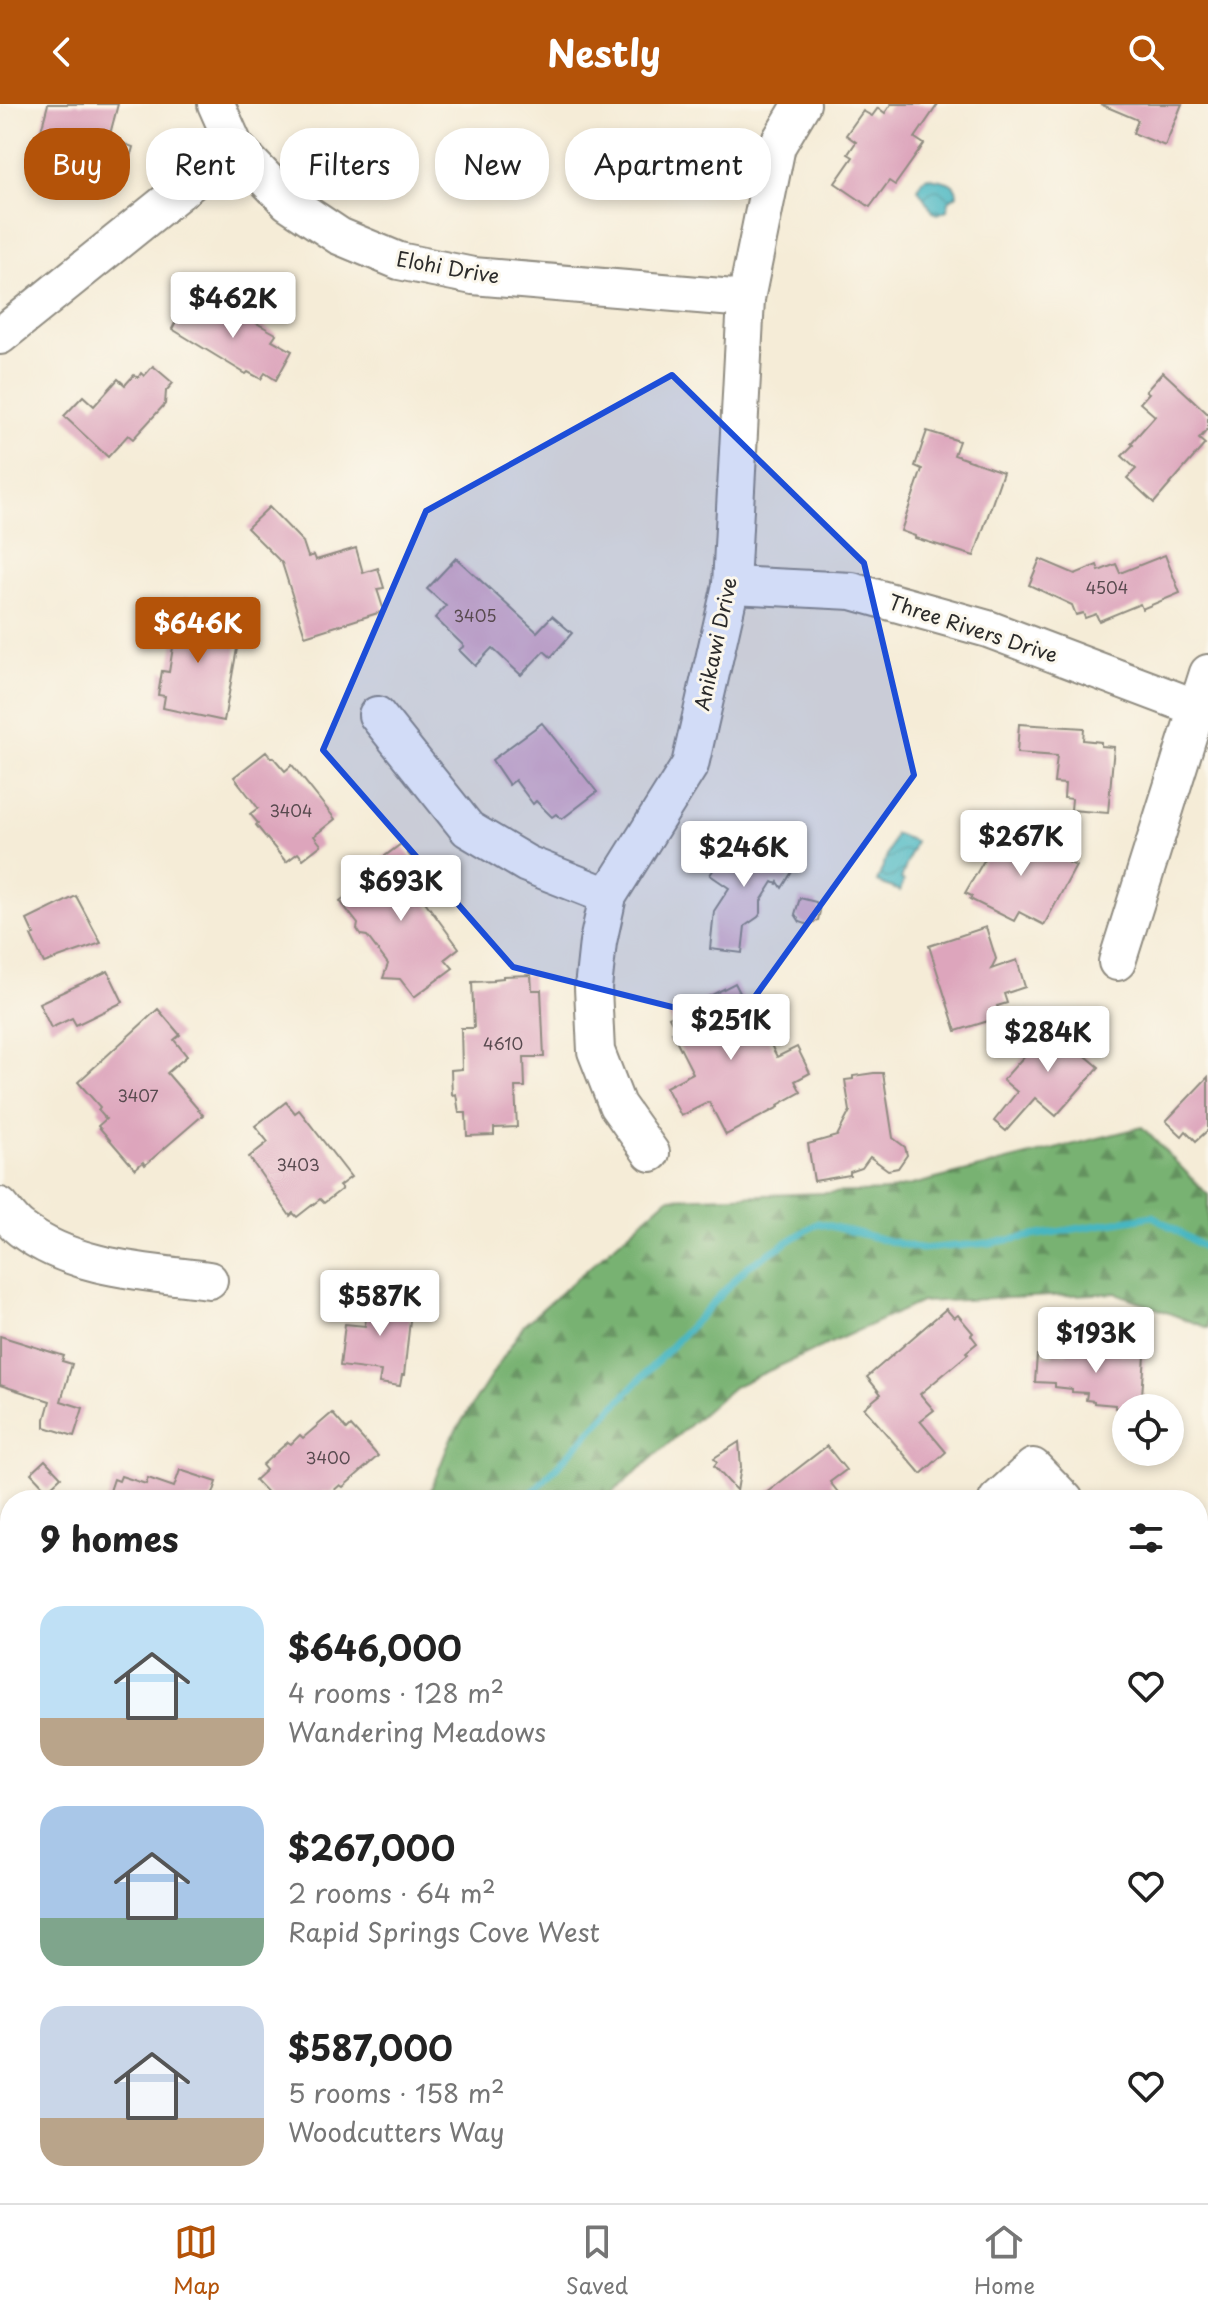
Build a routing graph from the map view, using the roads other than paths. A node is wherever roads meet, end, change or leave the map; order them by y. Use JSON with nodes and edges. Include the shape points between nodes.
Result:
{"nodes":[{"id":1,"x":216,"y":104,"type":"edge"},
{"id":2,"x":802,"y":104,"type":"edge"},
{"id":3,"x":227,"y":128,"type":"edge"},
{"id":4,"x":264,"y":177,"type":"edge"},
{"id":5,"x":169,"y":200,"type":"edge"},
{"id":6,"x":746,"y":299,"type":"junction"},
{"id":7,"x":0,"y":336,"type":"edge"},
{"id":8,"x":731,"y":585,"type":"junction"},
{"id":9,"x":1208,"y":673,"type":"edge"},
{"id":10,"x":1202,"y":708,"type":"edge"},
{"id":11,"x":377,"y":715,"type":"dead end"},
{"id":12,"x":608,"y":896,"type":"junction"},
{"id":13,"x":1117,"y":962,"type":"dead end"},
{"id":14,"x":651,"y":1153,"type":"dead end"},
{"id":15,"x":0,"y":1206,"type":"edge"},
{"id":16,"x":209,"y":1280,"type":"dead end"},
{"id":17,"x":1008,"y":1490,"type":"edge"},
{"id":18,"x":1055,"y":1490,"type":"edge"}],
"edges":[{"from":1,"to":3,"type":"street","name":"Elohi Drive"},
{"from":2,"to":6,"type":"street","name":"Anikawi Drive","via":[[777,146]]},
{"from":4,"to":6,"type":"street","name":"Elohi Drive","via":[[288,202],[339,236],[399,261],[473,276]]},
{"from":5,"to":7,"type":"street"},
{"from":6,"to":8,"type":"street","name":"Anikawi Drive"},
{"from":8,"to":10,"type":"street","name":"Three Rivers Drive","via":[[852,591],[988,629]]},
{"from":8,"to":12,"type":"street","name":"Anikawi Drive","via":[[690,765]]},
{"from":9,"to":10,"type":"street"},
{"from":10,"to":13,"type":"street"},
{"from":11,"to":12,"type":"street","via":[[468,829],[527,864]]},
{"from":12,"to":14,"type":"street","name":"Anikawi Drive","via":[[593,988],[596,1051],[617,1105]]},
{"from":15,"to":16,"type":"street","via":[[19,1228],[60,1252],[121,1269]]},
{"from":17,"to":18,"type":"street","via":[[1033,1467]]}]}
